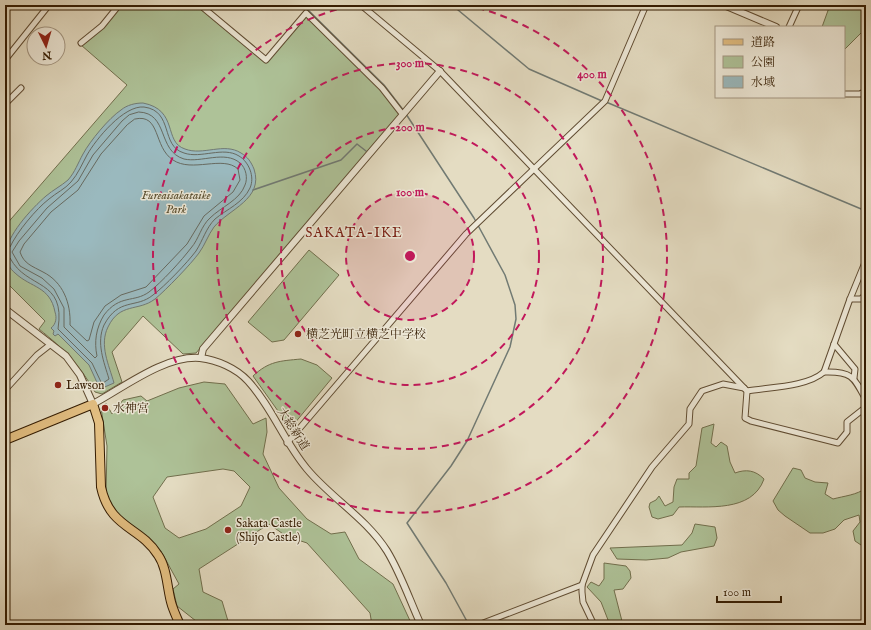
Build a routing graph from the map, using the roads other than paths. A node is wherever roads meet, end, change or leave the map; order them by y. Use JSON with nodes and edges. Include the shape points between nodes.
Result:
{"nodes":[{"id":1,"x":49,"y":5,"type":"edge"},
{"id":2,"x":119,"y":5,"type":"edge"},
{"id":3,"x":200,"y":5,"type":"edge"},
{"id":4,"x":361,"y":5,"type":"edge"},
{"id":5,"x":646,"y":5,"type":"edge"},
{"id":6,"x":724,"y":5,"type":"edge"},
{"id":7,"x":799,"y":5,"type":"edge"},
{"id":8,"x":774,"y":26,"type":"edge"},
{"id":9,"x":789,"y":26,"type":"edge"},
{"id":10,"x":81,"y":43,"type":"dead end"},
{"id":11,"x":5,"y":60,"type":"edge"},
{"id":12,"x":440,"y":71,"type":"junction"},
{"id":13,"x":21,"y":88,"type":"dead end"},
{"id":14,"x":866,"y":91,"type":"edge"},
{"id":15,"x":845,"y":94,"type":"edge"},
{"id":16,"x":5,"y":104,"type":"edge"},
{"id":17,"x":403,"y":115,"type":"junction"},
{"id":18,"x":535,"y":168,"type":"junction"},
{"id":19,"x":866,"y":260,"type":"edge"},
{"id":20,"x":866,"y":294,"type":"edge"},
{"id":21,"x":850,"y":299,"type":"junction"},
{"id":22,"x":5,"y":308,"type":"edge"},
{"id":23,"x":51,"y":344,"type":"junction"},
{"id":24,"x":834,"y":344,"type":"junction"},
{"id":25,"x":201,"y":358,"type":"junction"},
{"id":26,"x":824,"y":372,"type":"junction"},
{"id":27,"x":854,"y":378,"type":"junction"},
{"id":28,"x":745,"y":389,"type":"junction"},
{"id":29,"x":5,"y":390,"type":"edge"},
{"id":30,"x":866,"y":400,"type":"edge"},
{"id":31,"x":93,"y":404,"type":"junction"},
{"id":32,"x":866,"y":407,"type":"edge"},
{"id":33,"x":5,"y":440,"type":"edge"},
{"id":34,"x":287,"y":443,"type":"junction"},
{"id":35,"x":582,"y":585,"type":"junction"},
{"id":36,"x":180,"y":625,"type":"edge"},
{"id":37,"x":421,"y":625,"type":"edge"},
{"id":38,"x":478,"y":625,"type":"edge"},
{"id":39,"x":594,"y":625,"type":"edge"}],
"edges":[{"from":1,"to":11,"type":"street"},
{"from":2,"to":10,"type":"street","via":[[102,26]]},
{"from":3,"to":17,"type":"street","via":[[266,60],[306,13],[382,88]]},
{"from":4,"to":12,"type":"street"},
{"from":5,"to":18,"type":"street","via":[[605,101]]},
{"from":6,"to":8,"type":"street"},
{"from":7,"to":9,"type":"street"},
{"from":12,"to":17,"type":"street"},
{"from":12,"to":18,"type":"street"},
{"from":13,"to":16,"type":"street"},
{"from":14,"to":15,"type":"street","via":[[860,94]]},
{"from":17,"to":25,"type":"street","via":[[203,349]]},
{"from":18,"to":28,"type":"street"},
{"from":18,"to":34,"type":"street","via":[[466,234]]},
{"from":19,"to":21,"type":"street"},
{"from":20,"to":21,"type":"street","via":[[861,299]]},
{"from":21,"to":24,"type":"street"},
{"from":22,"to":23,"type":"street"},
{"from":23,"to":29,"type":"street","via":[[37,355]]},
{"from":23,"to":31,"type":"street","via":[[66,356],[76,370]]},
{"from":24,"to":26,"type":"street"},
{"from":24,"to":27,"type":"street","via":[[855,369]]},
{"from":25,"to":31,"type":"street","name":"大総新道","via":[[167,363]]},
{"from":25,"to":34,"type":"street","name":"大総新道","via":[[226,366],[248,381]]},
{"from":26,"to":27,"type":"street","via":[[847,373]]},
{"from":26,"to":28,"type":"street","via":[[807,382]]},
{"from":27,"to":30,"type":"street"},
{"from":28,"to":32,"type":"street","via":[[745,418],[838,443],[847,432],[847,422]]},
{"from":28,"to":35,"type":"street","via":[[719,384],[702,391],[690,409],[688,424],[622,508],[593,555]]},
{"from":31,"to":33,"type":"main road"},
{"from":31,"to":36,"type":"main road","via":[[99,423],[103,497],[115,517],[158,554]]},
{"from":34,"to":37,"type":"street","name":"大総新道","via":[[307,470],[360,519],[379,541],[392,562]]},
{"from":35,"to":38,"type":"street"},
{"from":35,"to":39,"type":"street","via":[[583,602]]}]}
